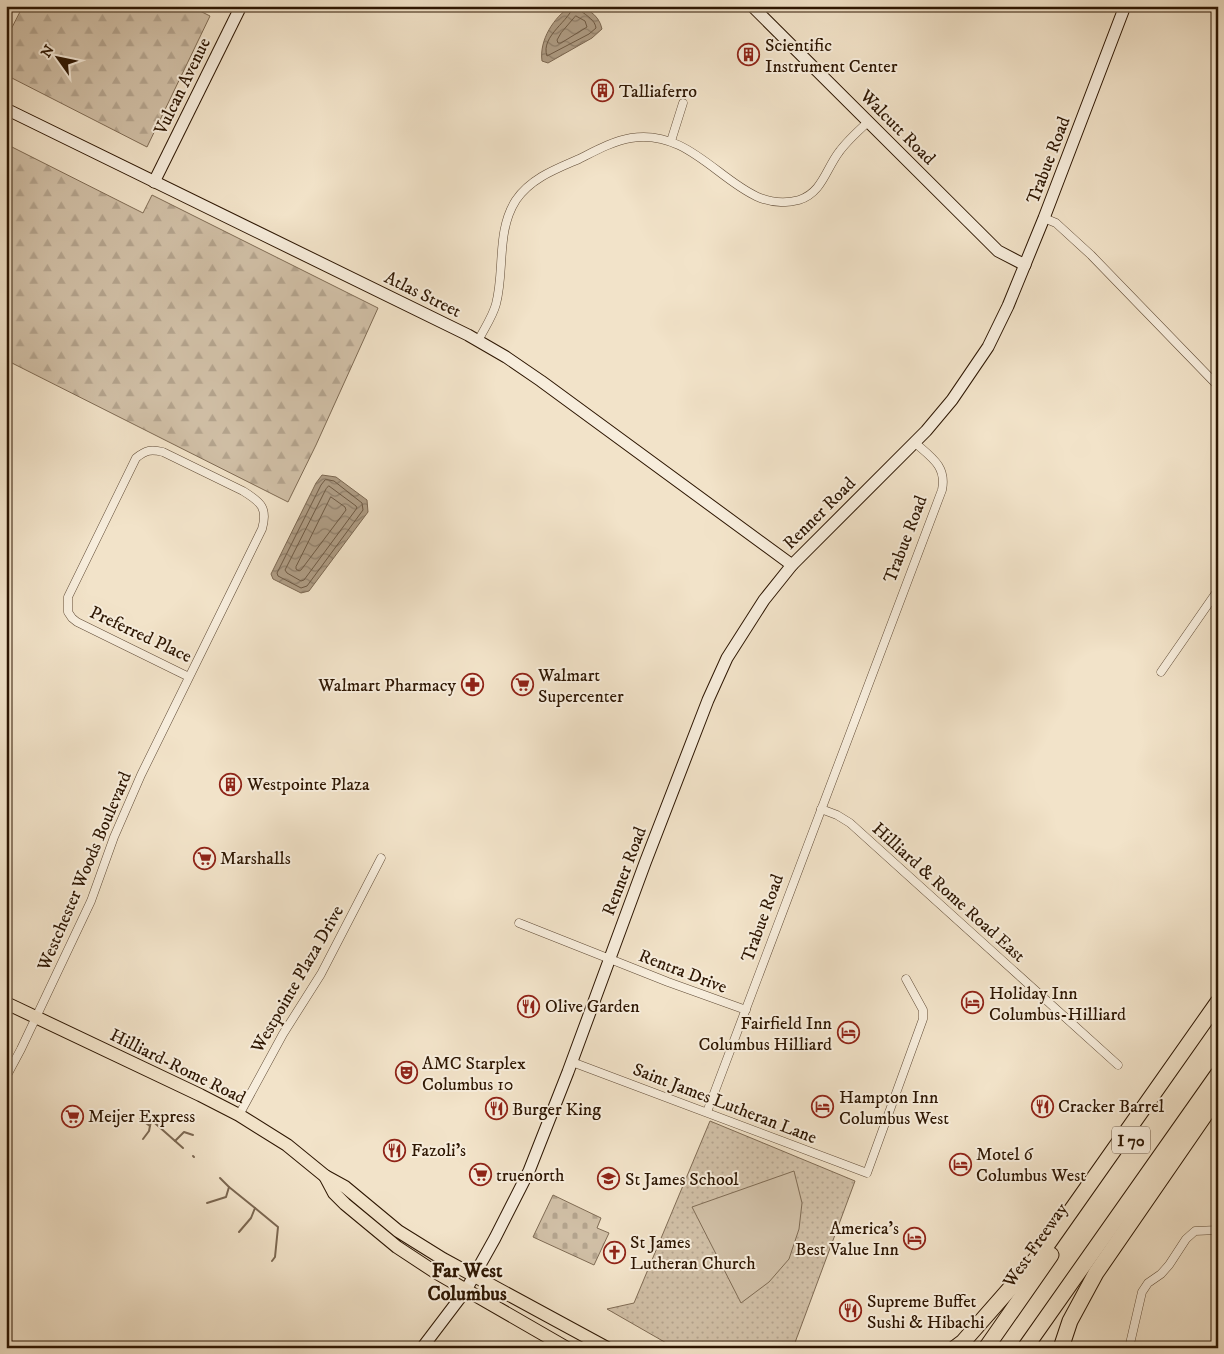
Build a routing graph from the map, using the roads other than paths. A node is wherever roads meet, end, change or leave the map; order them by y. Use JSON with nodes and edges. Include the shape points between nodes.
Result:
{"nodes":[{"id":1,"x":241,"y":6,"type":"edge"},
{"id":2,"x":752,"y":6,"type":"edge"},
{"id":3,"x":1124,"y":6,"type":"edge"},
{"id":4,"x":682,"y":103,"type":"dead end"},
{"id":5,"x":6,"y":109,"type":"edge"},
{"id":6,"x":868,"y":122,"type":"junction"},
{"id":7,"x":672,"y":141,"type":"junction"},
{"id":8,"x":154,"y":182,"type":"junction"},
{"id":9,"x":1044,"y":218,"type":"junction"},
{"id":10,"x":1025,"y":265,"type":"junction"},
{"id":11,"x":478,"y":341,"type":"junction"},
{"id":12,"x":1218,"y":386,"type":"edge"},
{"id":13,"x":914,"y":442,"type":"junction"},
{"id":14,"x":792,"y":565,"type":"junction"},
{"id":15,"x":1218,"y":590,"type":"edge"},
{"id":16,"x":1161,"y":672,"type":"dead end"},
{"id":17,"x":189,"y":677,"type":"junction"},
{"id":18,"x":821,"y":809,"type":"junction"},
{"id":19,"x":381,"y":858,"type":"dead end"},
{"id":20,"x":519,"y":923,"type":"dead end"},
{"id":21,"x":610,"y":958,"type":"junction"},
{"id":22,"x":906,"y":979,"type":"dead end"},
{"id":23,"x":1218,"y":1002,"type":"edge"},
{"id":24,"x":6,"y":1003,"type":"edge"},
{"id":25,"x":746,"y":1010,"type":"junction"},
{"id":26,"x":1218,"y":1015,"type":"edge"},
{"id":27,"x":36,"y":1018,"type":"junction"},
{"id":28,"x":572,"y":1062,"type":"junction"},
{"id":29,"x":1118,"y":1065,"type":"dead end"},
{"id":30,"x":1218,"y":1074,"type":"edge"},
{"id":31,"x":6,"y":1077,"type":"edge"},
{"id":32,"x":1218,"y":1096,"type":"edge"},
{"id":33,"x":707,"y":1112,"type":"junction"},
{"id":34,"x":239,"y":1115,"type":"junction"},
{"id":35,"x":325,"y":1176,"type":"junction"},
{"id":36,"x":1218,"y":1230,"type":"edge"},
{"id":37,"x":474,"y":1276,"type":"junction"},
{"id":38,"x":466,"y":1290,"type":"junction"},
{"id":39,"x":1062,"y":1295,"type":"junction"},
{"id":40,"x":422,"y":1348,"type":"edge"},
{"id":41,"x":567,"y":1348,"type":"edge"},
{"id":42,"x":607,"y":1348,"type":"edge"},
{"id":43,"x":956,"y":1348,"type":"edge"},
{"id":44,"x":986,"y":1348,"type":"edge"},
{"id":45,"x":1025,"y":1348,"type":"edge"},
{"id":46,"x":1035,"y":1348,"type":"edge"},
{"id":47,"x":1061,"y":1348,"type":"edge"},
{"id":48,"x":1130,"y":1348,"type":"edge"}],
"edges":[{"from":1,"to":8,"type":"main road","name":"Vulcan Avenue"},
{"from":2,"to":6,"type":"main road","name":"Walcutt Road"},
{"from":3,"to":9,"type":"main road","name":"Trabue Road"},
{"from":4,"to":7,"type":"street"},
{"from":5,"to":8,"type":"main road","name":"Atlas Street"},
{"from":6,"to":7,"type":"street","via":[[839,152],[818,187],[803,198],[786,203],[770,202],[755,196]]},
{"from":6,"to":10,"type":"main road","name":"Walcutt Road","via":[[998,251]]},
{"from":7,"to":11,"type":"street","via":[[632,138],[612,143],[542,176],[528,186],[508,215],[496,303]]},
{"from":8,"to":11,"type":"main road","name":"Atlas Street"},
{"from":9,"to":10,"type":"main road","name":"Trabue Road"},
{"from":9,"to":12,"type":"street","via":[[1056,223],[1091,255]]},
{"from":10,"to":13,"type":"main road","name":"Trabue Road","via":[[1008,306],[976,366],[952,400]]},
{"from":11,"to":14,"type":"main road","name":"Atlas Street","via":[[541,381]]},
{"from":13,"to":14,"type":"main road","name":"Renner Road"},
{"from":13,"to":18,"type":"street","name":"Trabue Road","via":[[939,466],[944,482],[942,490]]},
{"from":14,"to":21,"type":"main road","name":"Renner Road","via":[[764,600],[727,658]]},
{"from":15,"to":16,"type":"street"},
{"from":17,"to":17,"type":"street","name":"Preferred Place","via":[[265,517],[263,507],[244,491],[163,452],[146,450],[136,458],[100,529],[68,597],[68,612],[77,622]]},
{"from":17,"to":27,"type":"street","name":"Westchester Woods Boulevard","via":[[119,823],[91,901]]},
{"from":18,"to":25,"type":"street","name":"Trabue Road"},
{"from":18,"to":29,"type":"street","name":"Hilliard & Rome Road East","via":[[850,823]]},
{"from":19,"to":34,"type":"street","name":"Westpointe Plaza Drive","via":[[321,974],[283,1034]]},
{"from":20,"to":21,"type":"street"},
{"from":21,"to":25,"type":"street","name":"Rentra Drive"},
{"from":21,"to":28,"type":"main road","name":"Renner Road"},
{"from":22,"to":33,"type":"street","name":"Saint James Lutheran Lane","via":[[923,1010],[923,1019],[867,1173]]},
{"from":23,"to":43,"type":"highway","via":[[1042,1252]]},
{"from":24,"to":27,"type":"main road","name":"Hilliard-Rome Road"},
{"from":25,"to":33,"type":"street","name":"Trabue Road"},
{"from":26,"to":44,"type":"highway","name":"West Freeway","number":"I 70"},
{"from":27,"to":31,"type":"street","name":"Westchester Woods Boulevard"},
{"from":27,"to":34,"type":"main road","name":"Hilliard-Rome Road"},
{"from":28,"to":33,"type":"street","name":"Saint James Lutheran Lane"},
{"from":28,"to":37,"type":"main road","name":"Renner Road","via":[[529,1171]]},
{"from":30,"to":39,"type":"highway","number":"I 70"},
{"from":32,"to":47,"type":"highway","via":[[1096,1273],[1070,1321]]},
{"from":34,"to":35,"type":"main road","name":"Hilliard-Rome Road","via":[[287,1145]]},
{"from":35,"to":37,"type":"main road","name":"Hilliard-Rome Road","via":[[345,1187],[398,1231]]},
{"from":35,"to":38,"type":"main road","name":"Hilliard-Rome Road","via":[[334,1193],[397,1247]]},
{"from":36,"to":48,"type":"street","via":[[1195,1231],[1160,1274],[1148,1283],[1142,1292]]},
{"from":37,"to":38,"type":"main road","name":"Renner Road"},
{"from":37,"to":42,"type":"main road","name":"Hilliard-Rome Road"},
{"from":38,"to":40,"type":"main road","name":"Renner Road"},
{"from":38,"to":41,"type":"main road","name":"Hilliard-Rome Road"},
{"from":39,"to":45,"type":"highway","number":"I 70"},
{"from":39,"to":46,"type":"highway","via":[[1047,1330]]}]}
